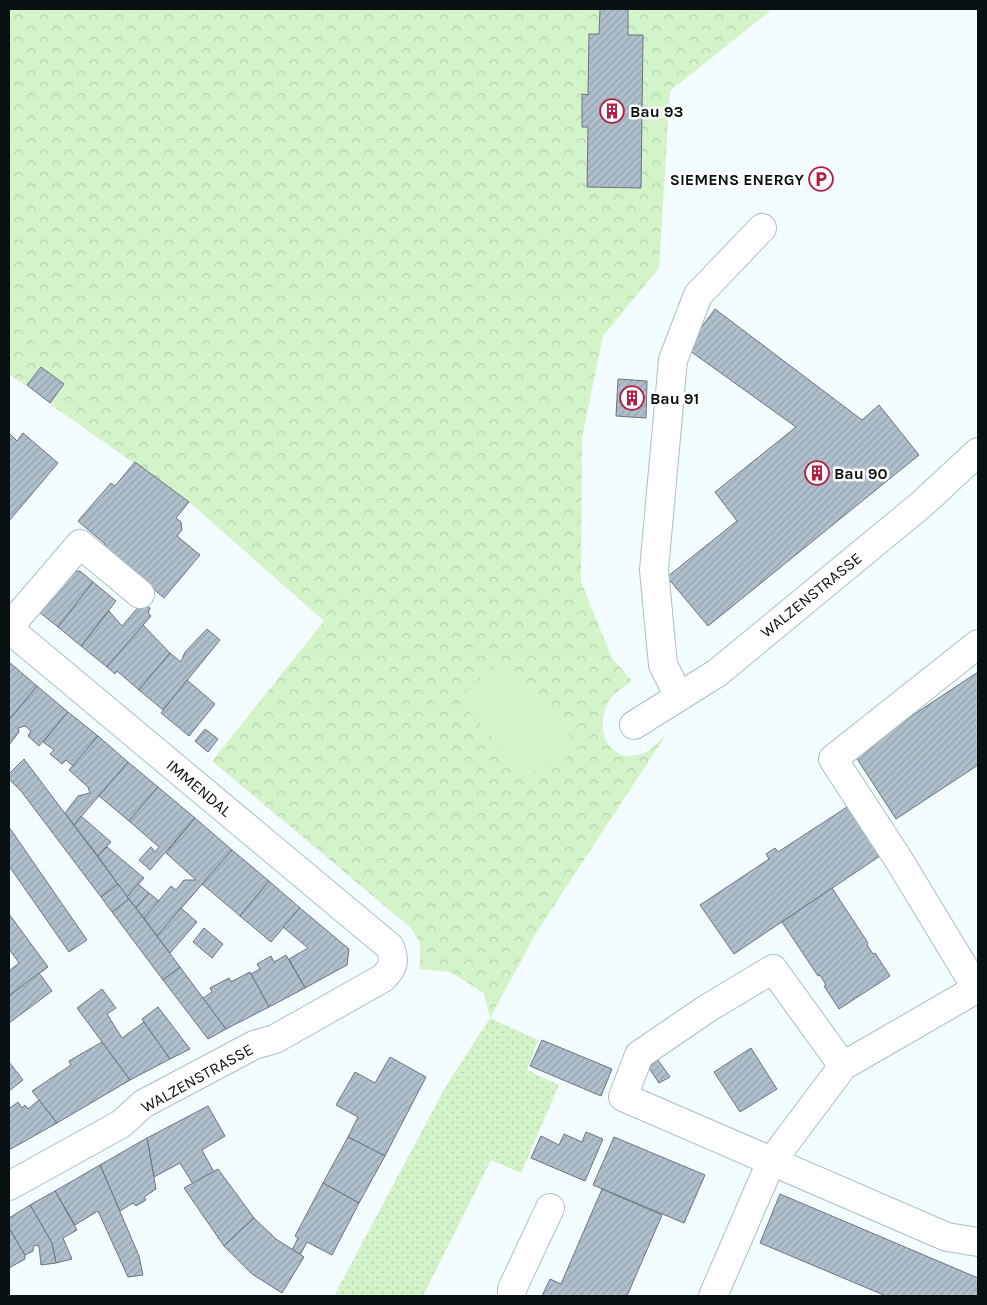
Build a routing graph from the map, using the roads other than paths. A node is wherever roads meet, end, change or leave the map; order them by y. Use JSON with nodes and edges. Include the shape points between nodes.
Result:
{"nodes":[{"id":1,"x":762,"y":228,"type":"dead end"},
{"id":2,"x":978,"y":452,"type":"edge"},
{"id":3,"x":140,"y":594,"type":"dead end"},
{"id":4,"x":9,"y":628,"type":"edge"},
{"id":5,"x":978,"y":644,"type":"edge"},
{"id":6,"x":679,"y":696,"type":"junction"},
{"id":7,"x":634,"y":725,"type":"dead end"},
{"id":8,"x":390,"y":947,"type":"joint"},
{"id":9,"x":978,"y":989,"type":"edge"},
{"id":10,"x":843,"y":1066,"type":"junction"},
{"id":11,"x":771,"y":1162,"type":"junction"},
{"id":12,"x":9,"y":1186,"type":"edge"},
{"id":13,"x":550,"y":1208,"type":"dead end"},
{"id":14,"x":978,"y":1242,"type":"edge"},
{"id":15,"x":512,"y":1296,"type":"edge"},
{"id":16,"x":713,"y":1296,"type":"edge"}],
"edges":[{"from":1,"to":6,"type":"street","via":[[698,296],[673,360],[654,570],[663,665]]},
{"from":2,"to":6,"type":"street","name":"WALZENSTRASSE","via":[[922,504],[717,673]]},
{"from":3,"to":4,"type":"street","via":[[80,544]]},
{"from":4,"to":8,"type":"street","name":"IMMENDAL"},
{"from":5,"to":9,"type":"street","via":[[833,759]]},
{"from":6,"to":7,"type":"street","name":"WALZENSTRASSE"},
{"from":8,"to":12,"type":"street","name":"WALZENSTRASSE","via":[[394,958],[392,969],[383,978],[275,1039],[254,1045],[143,1104],[121,1124]]},
{"from":9,"to":10,"type":"street"},
{"from":10,"to":11,"type":"street"},
{"from":10,"to":11,"type":"street","via":[[773,969],[639,1054],[623,1097]]},
{"from":11,"to":14,"type":"street","via":[[947,1237]]},
{"from":11,"to":16,"type":"street"},
{"from":13,"to":15,"type":"street","via":[[512,1289]]}]}
